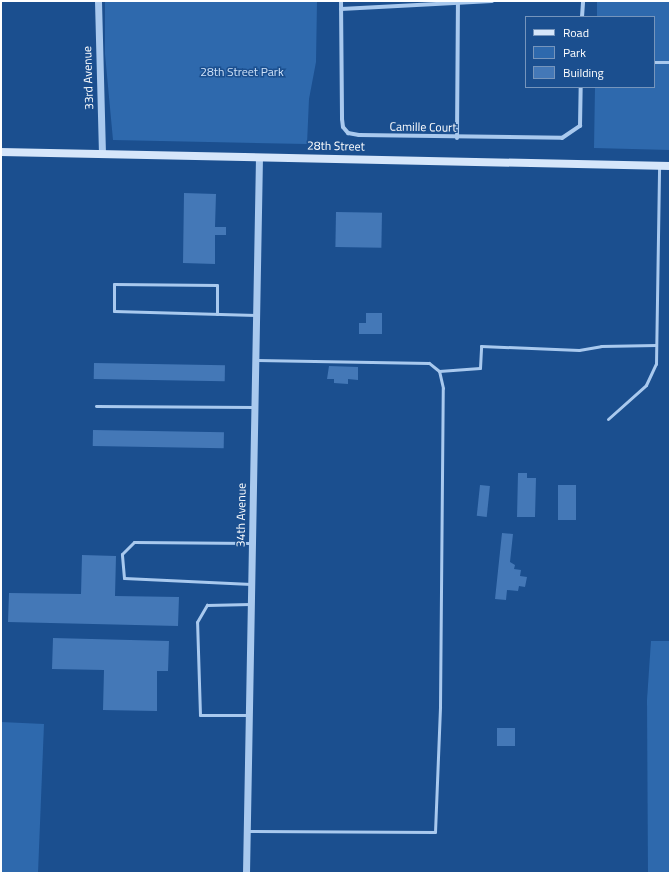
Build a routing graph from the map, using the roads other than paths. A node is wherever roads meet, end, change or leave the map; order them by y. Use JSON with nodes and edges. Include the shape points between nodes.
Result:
{"nodes":[{"id":1,"x":98,"y":1,"type":"edge"},
{"id":2,"x":341,"y":1,"type":"edge"},
{"id":3,"x":492,"y":1,"type":"edge"},
{"id":4,"x":583,"y":1,"type":"edge"},
{"id":5,"x":458,"y":2,"type":"edge"},
{"id":6,"x":341,"y":9,"type":"junction"},
{"id":7,"x":582,"y":16,"type":"edge"},
{"id":8,"x":655,"y":62,"type":"edge"},
{"id":9,"x":670,"y":62,"type":"edge"},
{"id":10,"x":581,"y":88,"type":"edge"},
{"id":11,"x":457,"y":138,"type":"junction"},
{"id":12,"x":1,"y":152,"type":"edge"},
{"id":13,"x":102,"y":154,"type":"junction"},
{"id":14,"x":259,"y":157,"type":"junction"},
{"id":15,"x":659,"y":166,"type":"junction"},
{"id":16,"x":670,"y":166,"type":"edge"},
{"id":17,"x":218,"y":314,"type":"junction"},
{"id":18,"x":256,"y":315,"type":"junction"},
{"id":19,"x":656,"y":345,"type":"junction"},
{"id":20,"x":255,"y":360,"type":"junction"},
{"id":21,"x":439,"y":371,"type":"junction"},
{"id":22,"x":96,"y":406,"type":"dead end"},
{"id":23,"x":254,"y":407,"type":"junction"},
{"id":24,"x":608,"y":420,"type":"dead end"},
{"id":25,"x":251,"y":543,"type":"junction"},
{"id":26,"x":251,"y":584,"type":"junction"},
{"id":27,"x":250,"y":604,"type":"junction"},
{"id":28,"x":248,"y":715,"type":"junction"},
{"id":29,"x":246,"y":831,"type":"junction"},
{"id":30,"x":246,"y":873,"type":"edge"}],
"edges":[{"from":1,"to":13,"type":"street","name":"33rd Avenue"},
{"from":2,"to":6,"type":"street","name":"Camille Court"},
{"from":3,"to":5,"type":"street"},
{"from":4,"to":7,"type":"street"},
{"from":5,"to":6,"type":"street"},
{"from":5,"to":11,"type":"street"},
{"from":6,"to":11,"type":"street","name":"Camille Court","via":[[343,127],[348,133]]},
{"from":8,"to":9,"type":"lane"},
{"from":10,"to":11,"type":"street","name":"Camille Court","via":[[580,126],[562,138]]},
{"from":12,"to":13,"type":"main road","name":"28th Street"},
{"from":13,"to":14,"type":"main road","name":"28th Street"},
{"from":14,"to":15,"type":"main road","name":"28th Street"},
{"from":14,"to":18,"type":"street","name":"34th Avenue"},
{"from":15,"to":16,"type":"main road","name":"28th Street"},
{"from":15,"to":19,"type":"lane"},
{"from":17,"to":17,"type":"lane","via":[[114,311],[114,284],[217,285]]},
{"from":17,"to":18,"type":"lane"},
{"from":18,"to":20,"type":"street","name":"34th Avenue"},
{"from":19,"to":21,"type":"lane","via":[[601,346],[579,350],[481,346],[480,368]]},
{"from":19,"to":24,"type":"lane","via":[[656,364],[646,385]]},
{"from":20,"to":21,"type":"lane","via":[[429,364]]},
{"from":20,"to":23,"type":"street","name":"34th Avenue"},
{"from":21,"to":29,"type":"lane","via":[[443,388],[440,706],[435,832]]},
{"from":22,"to":23,"type":"lane"},
{"from":23,"to":25,"type":"street","name":"34th Avenue"},
{"from":25,"to":26,"type":"street","name":"34th Avenue"},
{"from":25,"to":26,"type":"lane","via":[[134,542],[122,554],[124,578]]},
{"from":26,"to":27,"type":"street","name":"34th Avenue"},
{"from":27,"to":28,"type":"street","name":"34th Avenue"},
{"from":27,"to":28,"type":"lane","via":[[207,605],[197,622],[200,715]]},
{"from":28,"to":29,"type":"street","name":"34th Avenue"},
{"from":29,"to":30,"type":"street","name":"34th Avenue"}]}
